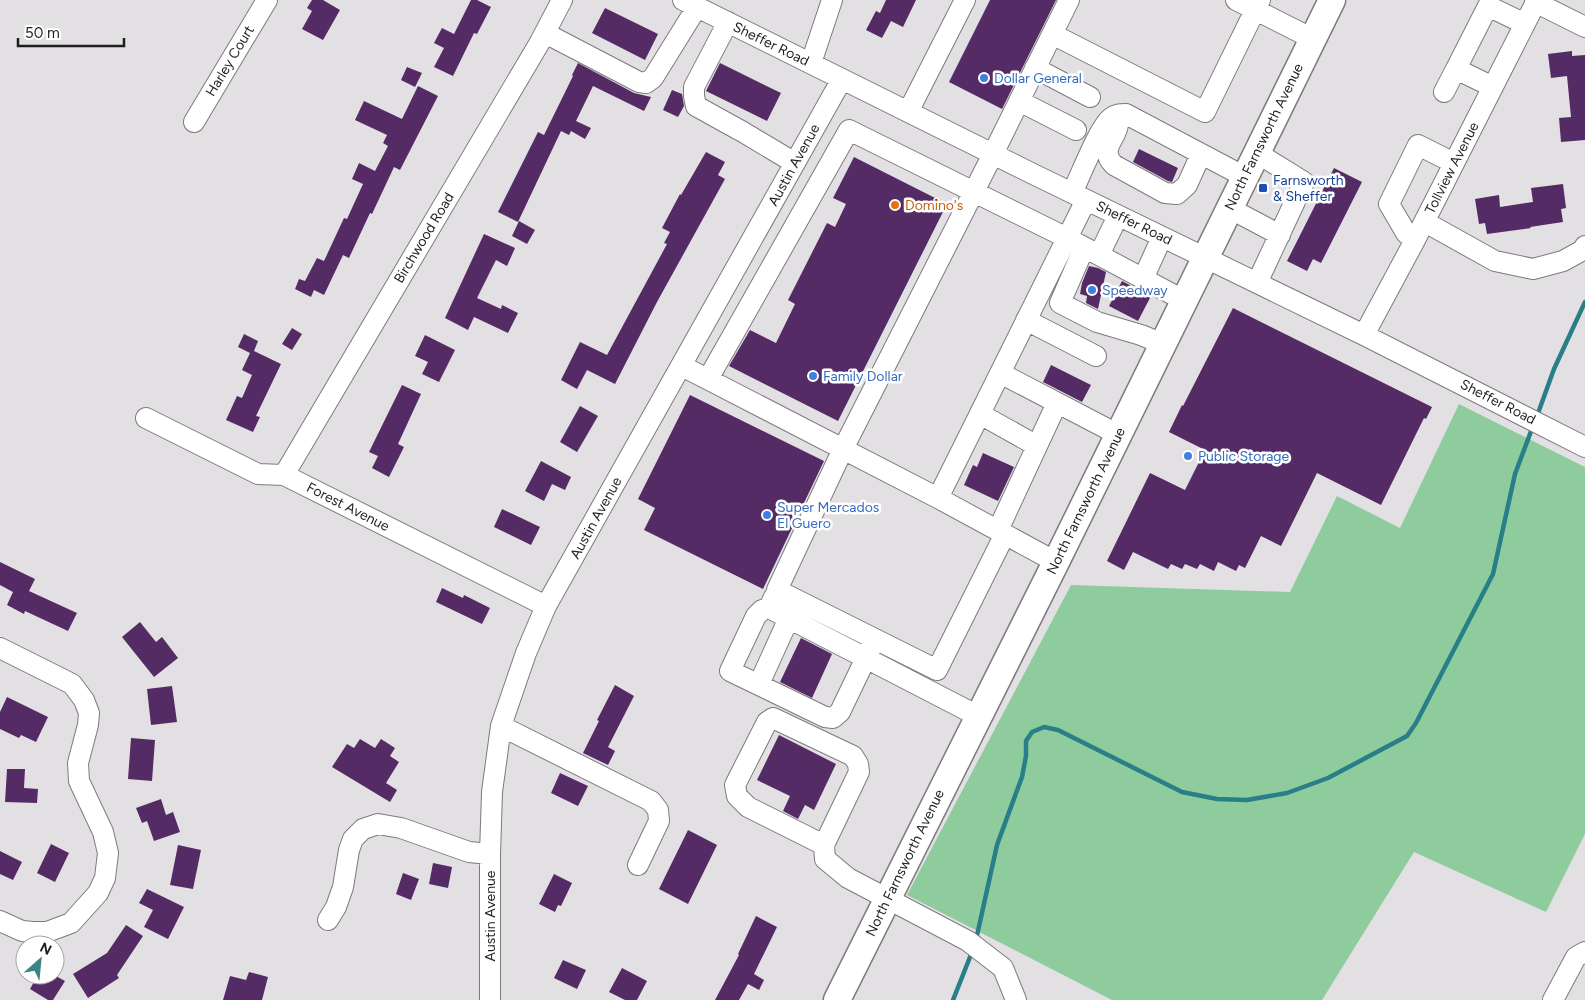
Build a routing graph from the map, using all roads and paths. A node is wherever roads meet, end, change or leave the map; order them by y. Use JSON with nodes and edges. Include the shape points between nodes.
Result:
{"nodes":[{"id":1,"x":267,"y":0,"type":"edge"},
{"id":2,"x":562,"y":0,"type":"edge"},
{"id":3,"x":832,"y":0,"type":"edge"},
{"id":4,"x":964,"y":0,"type":"edge"},
{"id":5,"x":1069,"y":0,"type":"edge"},
{"id":6,"x":1236,"y":0,"type":"edge"},
{"id":7,"x":1332,"y":0,"type":"edge"},
{"id":8,"x":1536,"y":1,"type":"edge"},
{"id":9,"x":690,"y":4,"type":"edge"},
{"id":10,"x":1257,"y":5,"type":"edge"},
{"id":11,"x":728,"y":22,"type":"junction"},
{"id":12,"x":1525,"y":24,"type":"junction"},
{"id":13,"x":1585,"y":27,"type":"edge"},
{"id":14,"x":545,"y":33,"type":"junction"},
{"id":15,"x":1052,"y":34,"type":"junction"},
{"id":16,"x":1313,"y":39,"type":"junction"},
{"id":17,"x":811,"y":63,"type":"junction"},
{"id":18,"x":1035,"y":68,"type":"junction"},
{"id":19,"x":1456,"y":69,"type":"junction"},
{"id":20,"x":842,"y":79,"type":"junction"},
{"id":21,"x":1493,"y":87,"type":"junction"},
{"id":22,"x":1444,"y":92,"type":"dead end"},
{"id":23,"x":1090,"y":97,"type":"dead end"},
{"id":24,"x":1019,"y":101,"type":"junction"},
{"id":25,"x":908,"y":112,"type":"junction"},
{"id":26,"x":1118,"y":114,"type":"junction"},
{"id":27,"x":194,"y":122,"type":"dead end"},
{"id":28,"x":1076,"y":130,"type":"dead end"},
{"id":29,"x":1257,"y":153,"type":"junction"},
{"id":30,"x":993,"y":154,"type":"junction"},
{"id":31,"x":1201,"y":154,"type":"junction"},
{"id":32,"x":795,"y":163,"type":"junction"},
{"id":33,"x":1454,"y":163,"type":"junction"},
{"id":34,"x":1245,"y":177,"type":"junction"},
{"id":35,"x":780,"y":190,"type":"junction"},
{"id":36,"x":974,"y":193,"type":"junction"},
{"id":37,"x":1079,"y":196,"type":"junction"},
{"id":38,"x":806,"y":205,"type":"junction"},
{"id":39,"x":1229,"y":208,"type":"junction"},
{"id":40,"x":1118,"y":216,"type":"junction"},
{"id":41,"x":1420,"y":231,"type":"junction"},
{"id":42,"x":1280,"y":235,"type":"junction"},
{"id":43,"x":1162,"y":237,"type":"junction"},
{"id":44,"x":1585,"y":246,"type":"edge"},
{"id":45,"x":1083,"y":247,"type":"junction"},
{"id":46,"x":1206,"y":258,"type":"junction"},
{"id":47,"x":1143,"y":279,"type":"junction"},
{"id":48,"x":728,"y":283,"type":"junction"},
{"id":49,"x":1257,"y":283,"type":"junction"},
{"id":50,"x":1043,"y":286,"type":"junction"},
{"id":51,"x":1063,"y":295,"type":"junction"},
{"id":52,"x":754,"y":298,"type":"junction"},
{"id":53,"x":1185,"y":301,"type":"junction"},
{"id":54,"x":1026,"y":320,"type":"junction"},
{"id":55,"x":1364,"y":335,"type":"junction"},
{"id":56,"x":1163,"y":344,"type":"junction"},
{"id":57,"x":1096,"y":356,"type":"dead end"},
{"id":58,"x":682,"y":366,"type":"junction"},
{"id":59,"x":1000,"y":373,"type":"junction"},
{"id":60,"x":708,"y":379,"type":"junction"},
{"id":61,"x":1057,"y":403,"type":"junction"},
{"id":62,"x":980,"y":414,"type":"junction"},
{"id":63,"x":146,"y":418,"type":"dead end"},
{"id":64,"x":1119,"y":435,"type":"junction"},
{"id":65,"x":1037,"y":446,"type":"junction"},
{"id":66,"x":1585,"y":447,"type":"edge"},
{"id":67,"x":843,"y":449,"type":"junction"},
{"id":68,"x":284,"y":475,"type":"junction"},
{"id":69,"x":938,"y":498,"type":"junction"},
{"id":70,"x":1001,"y":532,"type":"junction"},
{"id":71,"x":1056,"y":562,"type":"junction"},
{"id":72,"x":773,"y":599,"type":"junction"},
{"id":73,"x":546,"y":606,"type":"junction"},
{"id":74,"x":789,"y":618,"type":"junction"},
{"id":75,"x":875,"y":639,"type":"junction"},
{"id":76,"x":0,"y":648,"type":"edge"},
{"id":77,"x":866,"y":658,"type":"junction"},
{"id":78,"x":759,"y":684,"type":"junction"},
{"id":79,"x":978,"y":716,"type":"junction"},
{"id":80,"x":501,"y":726,"type":"junction"},
{"id":81,"x":824,"y":845,"type":"junction"},
{"id":82,"x":490,"y":854,"type":"junction"},
{"id":83,"x":638,"y":865,"type":"dead end"},
{"id":84,"x":887,"y":899,"type":"junction"},
{"id":85,"x":328,"y":920,"type":"dead end"},
{"id":86,"x":0,"y":922,"type":"edge"},
{"id":87,"x":1585,"y":952,"type":"edge"},
{"id":88,"x":490,"y":1000,"type":"edge"},
{"id":89,"x":837,"y":1000,"type":"edge"},
{"id":90,"x":1016,"y":1000,"type":"edge"},
{"id":91,"x":1553,"y":1000,"type":"edge"}],
"edges":[{"from":1,"to":27,"type":"street","name":"Harley Court"},
{"from":2,"to":14,"type":"street","name":"Birchwood Road"},
{"from":3,"to":17,"type":"street"},
{"from":4,"to":25,"type":"street"},
{"from":5,"to":15,"type":"street"},
{"from":6,"to":10,"type":"street"},
{"from":7,"to":16,"type":"main road","name":"North Farnsworth Avenue"},
{"from":8,"to":12,"type":"street","name":"Tollview Avenue"},
{"from":8,"to":13,"type":"street"},
{"from":9,"to":11,"type":"street","name":"Sheffer Road"},
{"from":9,"to":14,"type":"street","via":[[653,78],[646,83]]},
{"from":10,"to":15,"type":"street","via":[[1205,112]]},
{"from":10,"to":16,"type":"street"},
{"from":11,"to":17,"type":"street","name":"Sheffer Road"},
{"from":11,"to":32,"type":"street","via":[[694,87],[696,106]]},
{"from":12,"to":19,"type":"street","via":[[1488,6]]},
{"from":12,"to":21,"type":"street","name":"Tollview Avenue"},
{"from":14,"to":68,"type":"street","name":"Birchwood Road"},
{"from":15,"to":18,"type":"street"},
{"from":16,"to":29,"type":"main road","name":"North Farnsworth Avenue"},
{"from":17,"to":20,"type":"street","name":"Sheffer Road"},
{"from":18,"to":23,"type":"street"},
{"from":18,"to":24,"type":"street"},
{"from":19,"to":21,"type":"street"},
{"from":19,"to":22,"type":"street"},
{"from":20,"to":25,"type":"street","name":"Sheffer Road"},
{"from":20,"to":32,"type":"street","name":"Austin Avenue"},
{"from":21,"to":33,"type":"street","name":"Tollview Avenue"},
{"from":24,"to":28,"type":"street"},
{"from":24,"to":30,"type":"street"},
{"from":25,"to":30,"type":"street","name":"Sheffer Road"},
{"from":26,"to":31,"type":"street","via":[[1126,114]]},
{"from":26,"to":31,"type":"street","via":[[1118,127],[1107,154],[1109,160],[1165,193],[1177,194],[1186,185]]},
{"from":26,"to":37,"type":"street","via":[[1102,128]]},
{"from":29,"to":34,"type":"main road","name":"North Farnsworth Avenue"},
{"from":29,"to":42,"type":"street","via":[[1304,182]]},
{"from":30,"to":36,"type":"street"},
{"from":30,"to":37,"type":"street","name":"Sheffer Road"},
{"from":31,"to":34,"type":"street"},
{"from":32,"to":35,"type":"street","name":"Austin Avenue"},
{"from":33,"to":41,"type":"street","name":"Tollview Avenue"},
{"from":33,"to":41,"type":"street","via":[[1418,145],[1389,204],[1406,232]]},
{"from":34,"to":39,"type":"main road","name":"North Farnsworth Avenue"},
{"from":35,"to":38,"type":"street"},
{"from":35,"to":48,"type":"street","name":"Austin Avenue"},
{"from":36,"to":38,"type":"street","via":[[848,130]]},
{"from":36,"to":45,"type":"street"},
{"from":36,"to":67,"type":"street"},
{"from":37,"to":40,"type":"street","name":"Sheffer Road"},
{"from":37,"to":45,"type":"street"},
{"from":38,"to":52,"type":"street"},
{"from":39,"to":42,"type":"street"},
{"from":39,"to":46,"type":"main road","name":"North Farnsworth Avenue"},
{"from":40,"to":43,"type":"street","name":"Sheffer Road"},
{"from":40,"to":45,"type":"street"},
{"from":41,"to":44,"type":"street","via":[[1495,261],[1533,268],[1563,261]]},
{"from":41,"to":55,"type":"street","name":"Tollview Avenue"},
{"from":42,"to":49,"type":"street"},
{"from":43,"to":46,"type":"street","name":"Sheffer Road"},
{"from":43,"to":47,"type":"street"},
{"from":45,"to":47,"type":"street"},
{"from":45,"to":50,"type":"street"},
{"from":45,"to":51,"type":"street"},
{"from":46,"to":49,"type":"street","name":"Sheffer Road"},
{"from":46,"to":53,"type":"main road","name":"North Farnsworth Avenue"},
{"from":47,"to":53,"type":"street"},
{"from":48,"to":52,"type":"street"},
{"from":48,"to":58,"type":"street","name":"Austin Avenue"},
{"from":49,"to":55,"type":"street","name":"Sheffer Road"},
{"from":50,"to":51,"type":"street"},
{"from":50,"to":54,"type":"street"},
{"from":51,"to":56,"type":"street","via":[[1060,303],[1097,322]]},
{"from":52,"to":60,"type":"street"},
{"from":53,"to":56,"type":"main road","name":"North Farnsworth Avenue"},
{"from":54,"to":57,"type":"street"},
{"from":54,"to":59,"type":"street"},
{"from":55,"to":66,"type":"street","name":"Sheffer Road"},
{"from":56,"to":64,"type":"main road","name":"North Farnsworth Avenue"},
{"from":58,"to":60,"type":"street"},
{"from":58,"to":73,"type":"street","name":"Austin Avenue"},
{"from":59,"to":61,"type":"street"},
{"from":59,"to":62,"type":"street"},
{"from":60,"to":67,"type":"street"},
{"from":61,"to":64,"type":"street"},
{"from":61,"to":65,"type":"street"},
{"from":62,"to":65,"type":"street"},
{"from":62,"to":69,"type":"street"},
{"from":63,"to":68,"type":"street","name":"Forest Avenue","via":[[258,474]]},
{"from":64,"to":71,"type":"main road","name":"North Farnsworth Avenue"},
{"from":65,"to":70,"type":"street"},
{"from":67,"to":69,"type":"street"},
{"from":67,"to":72,"type":"street"},
{"from":68,"to":73,"type":"street","name":"Forest Avenue"},
{"from":69,"to":70,"type":"street"},
{"from":70,"to":71,"type":"street"},
{"from":70,"to":75,"type":"street","via":[[938,670]]},
{"from":71,"to":79,"type":"main road","name":"North Farnsworth Avenue"},
{"from":72,"to":74,"type":"street"},
{"from":72,"to":75,"type":"street"},
{"from":72,"to":78,"type":"street","via":[[756,616],[730,671]]},
{"from":73,"to":80,"type":"street","name":"Austin Avenue"},
{"from":74,"to":77,"type":"street"},
{"from":74,"to":78,"type":"street"},
{"from":75,"to":77,"type":"street"},
{"from":76,"to":86,"type":"street","via":[[72,684],[84,700],[89,713],[78,763],[79,781],[103,832],[108,853],[105,878],[98,893],[71,923],[47,932],[22,932]]},
{"from":77,"to":78,"type":"street","via":[[840,712],[833,718]]},
{"from":77,"to":79,"type":"street"},
{"from":79,"to":84,"type":"main road","name":"North Farnsworth Avenue"},
{"from":80,"to":82,"type":"street","name":"Austin Avenue","via":[[492,792]]},
{"from":80,"to":83,"type":"street","via":[[652,801],[658,810],[659,821]]},
{"from":81,"to":81,"type":"street","via":[[860,772],[858,764],[853,756],[773,718],[767,722],[735,785],[737,796],[748,806]]},
{"from":81,"to":84,"type":"street","via":[[825,859],[848,878]]},
{"from":82,"to":85,"type":"street","via":[[469,852],[401,828],[378,824],[363,829],[353,839],[343,887]]},
{"from":82,"to":88,"type":"street","name":"Austin Avenue"},
{"from":84,"to":89,"type":"main road","name":"North Farnsworth Avenue"},
{"from":84,"to":90,"type":"street","via":[[976,947],[1003,968]]},
{"from":87,"to":91,"type":"street","via":[[1576,957]]}]}
